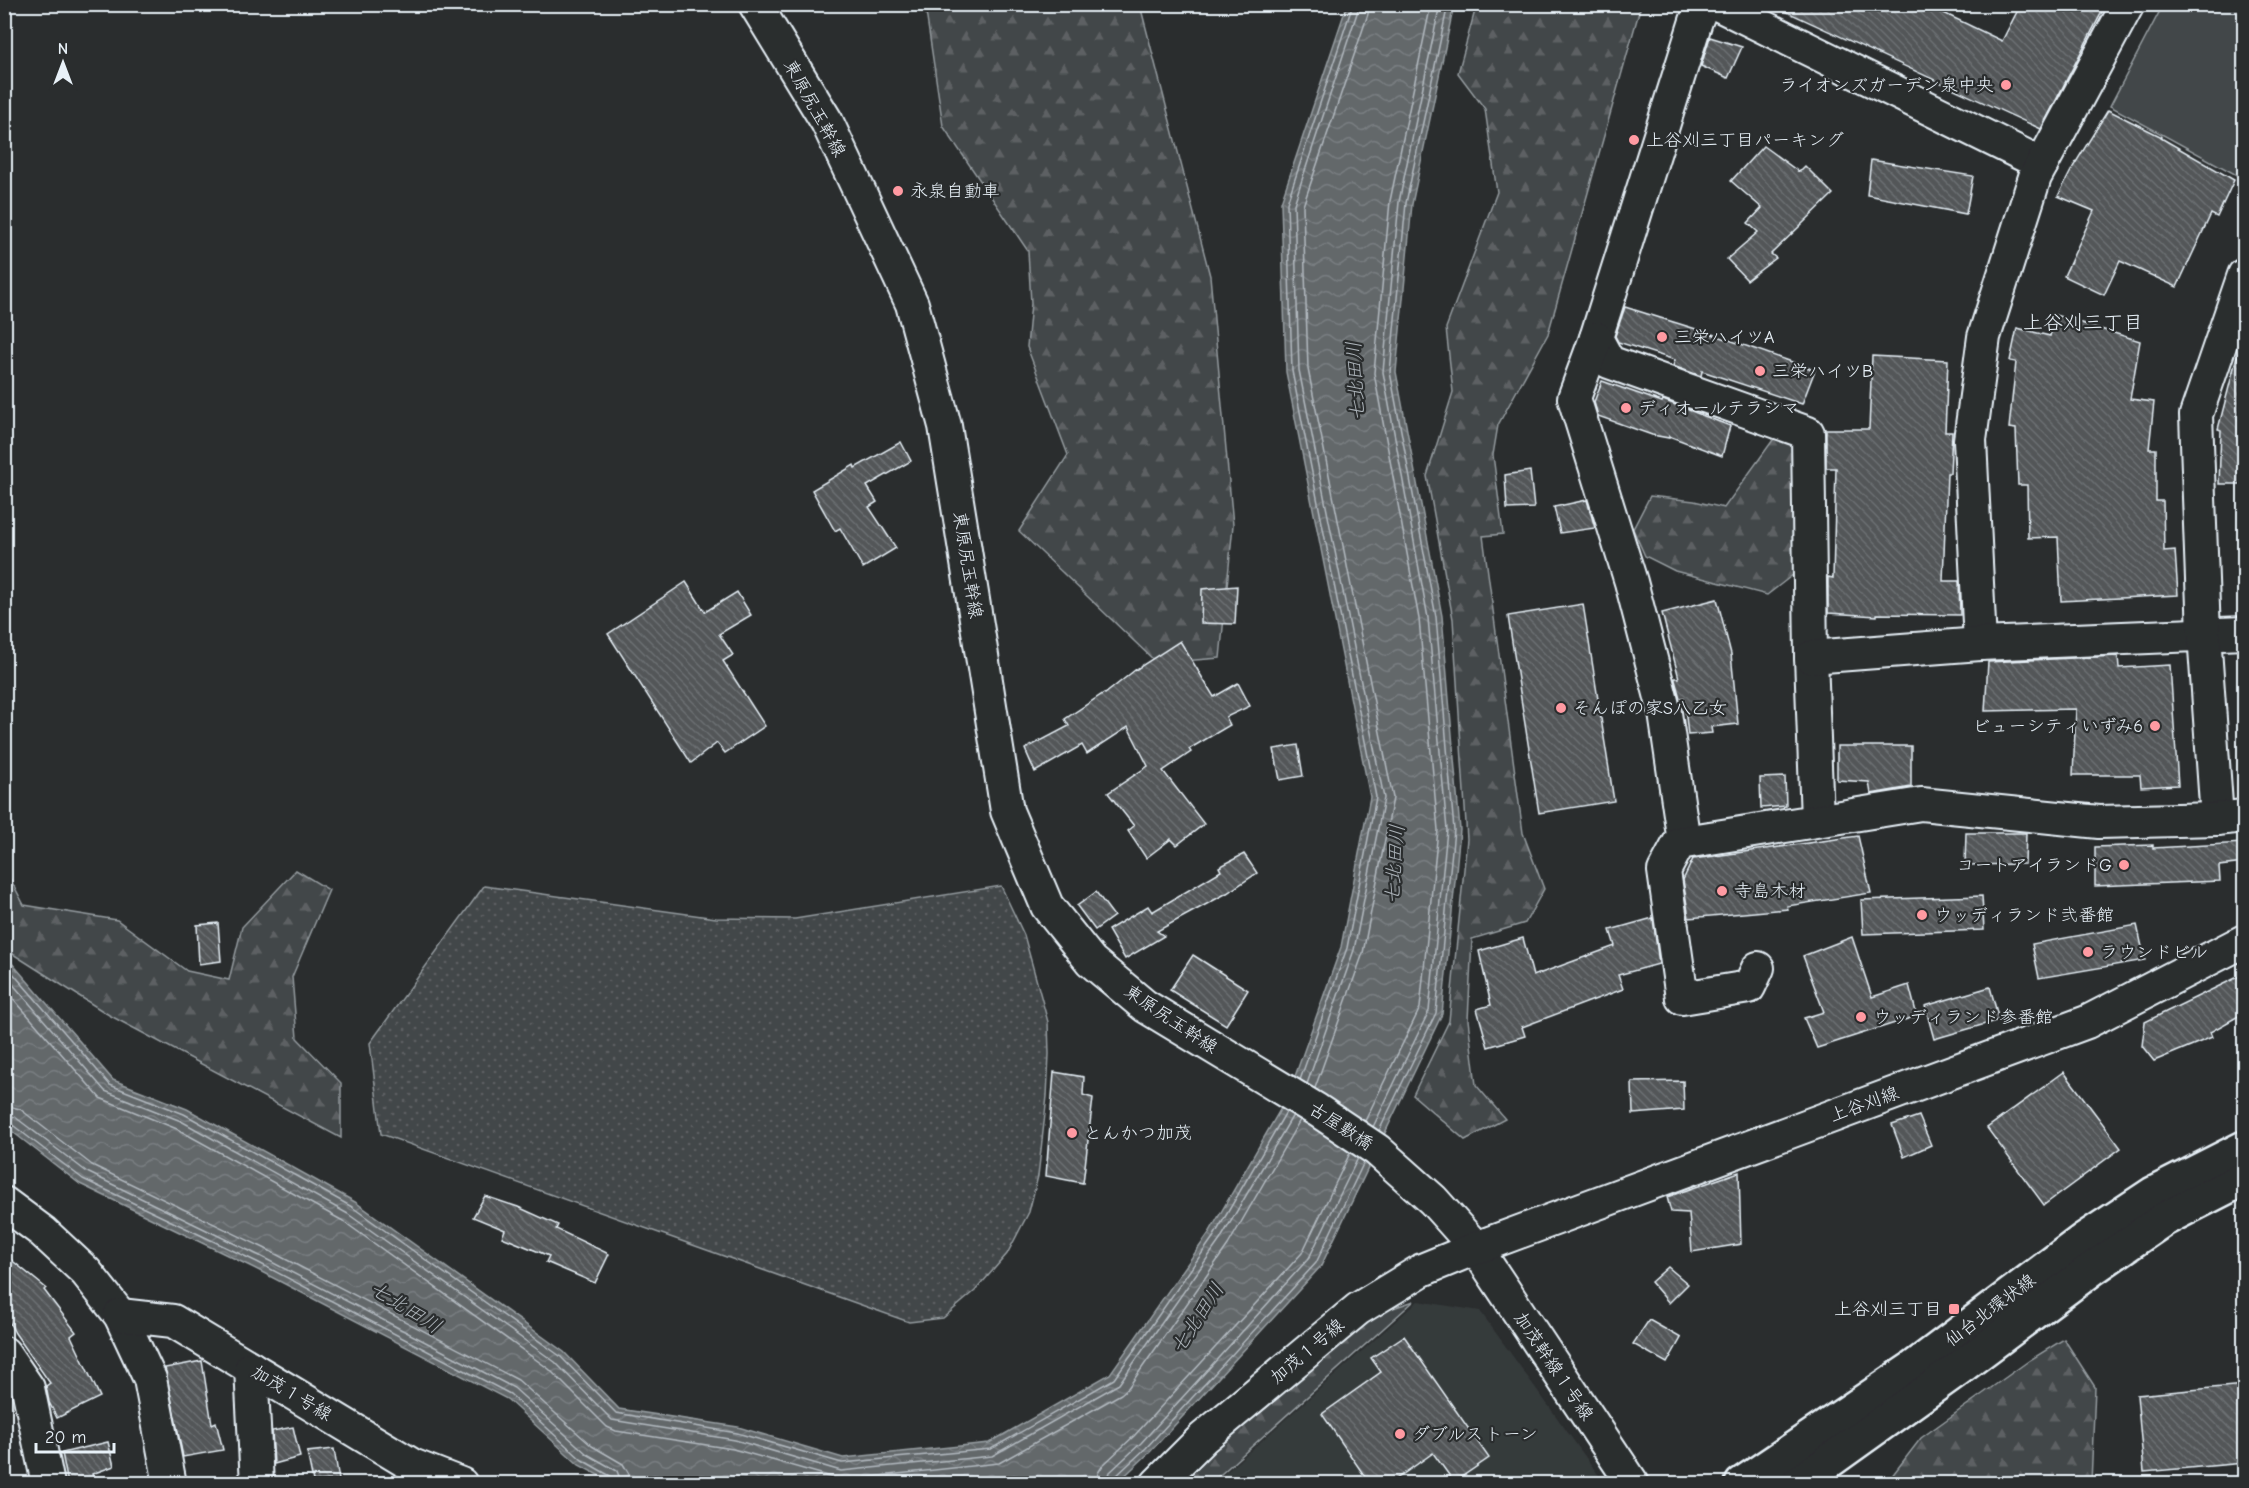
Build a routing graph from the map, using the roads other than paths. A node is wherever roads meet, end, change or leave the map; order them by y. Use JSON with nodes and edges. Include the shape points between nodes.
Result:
{"nodes":[{"id":1,"x":755,"y":4,"type":"edge"},
{"id":2,"x":1703,"y":4,"type":"edge"},
{"id":3,"x":1717,"y":4,"type":"edge"},
{"id":4,"x":2128,"y":4,"type":"edge"},
{"id":5,"x":2042,"y":164,"type":"junction"},
{"id":6,"x":2244,"y":280,"type":"edge"},
{"id":7,"x":1596,"y":338,"type":"junction"},
{"id":8,"x":2244,"y":633,"type":"edge"},
{"id":9,"x":2204,"y":634,"type":"junction"},
{"id":10,"x":1980,"y":644,"type":"junction"},
{"id":11,"x":1811,"y":657,"type":"junction"},
{"id":12,"x":2231,"y":818,"type":"edge"},
{"id":13,"x":1816,"y":820,"type":"junction"},
{"id":14,"x":1684,"y":842,"type":"junction"},
{"id":15,"x":2244,"y":941,"type":"edge"},
{"id":16,"x":1758,"y":968,"type":"dead end"},
{"id":17,"x":1240,"y":1065,"type":"joint"},
{"id":18,"x":2244,"y":1148,"type":"edge"},
{"id":19,"x":2244,"y":1178,"type":"edge"},
{"id":20,"x":4,"y":1203,"type":"edge"},
{"id":21,"x":1476,"y":1248,"type":"junction"},
{"id":22,"x":120,"y":1315,"type":"junction"},
{"id":23,"x":4,"y":1353,"type":"edge"},
{"id":24,"x":250,"y":1368,"type":"junction"},
{"id":25,"x":48,"y":1484,"type":"edge"},
{"id":26,"x":170,"y":1484,"type":"edge"},
{"id":27,"x":257,"y":1484,"type":"edge"},
{"id":28,"x":461,"y":1484,"type":"edge"},
{"id":29,"x":1157,"y":1484,"type":"edge"},
{"id":30,"x":1633,"y":1484,"type":"edge"},
{"id":31,"x":1742,"y":1484,"type":"edge"},
{"id":32,"x":1797,"y":1484,"type":"edge"}],
"edges":[{"from":1,"to":17,"type":"street","name":"東原尻玉幹線","via":[[827,122],[912,304],[945,426],[1007,811],[1047,906],[1091,961],[1144,1006]]},
{"from":2,"to":7,"type":"street"},
{"from":3,"to":5,"type":"street"},
{"from":4,"to":5,"type":"street"},
{"from":5,"to":10,"type":"street","via":[[1984,337],[1970,440]]},
{"from":6,"to":9,"type":"street","via":[[2196,415]]},
{"from":7,"to":11,"type":"street","via":[[1609,362],[1808,433]]},
{"from":7,"to":14,"type":"street","via":[[1574,398],[1631,582],[1662,702]]},
{"from":8,"to":9,"type":"street"},
{"from":9,"to":10,"type":"street"},
{"from":9,"to":12,"type":"street"},
{"from":10,"to":11,"type":"street"},
{"from":11,"to":13,"type":"street"},
{"from":12,"to":13,"type":"street","via":[[2099,822],[1921,804]]},
{"from":13,"to":14,"type":"street"},
{"from":14,"to":16,"type":"street","via":[[1679,843],[1664,871],[1682,998],[1749,987]]},
{"from":15,"to":21,"type":"street","name":"上谷刈線","via":[[2087,1022]]},
{"from":17,"to":21,"type":"street","name":"古屋敷橋","via":[[1377,1150],[1432,1200]]},
{"from":18,"to":31,"type":"main road","name":"仙台北環状線","via":[[2153,1194],[2085,1239],[1912,1369]]},
{"from":19,"to":32,"type":"main road","name":"仙台北環状線","via":[[2164,1219]]},
{"from":20,"to":22,"type":"street","via":[[44,1232],[86,1272]]},
{"from":21,"to":29,"type":"street","name":"加茂１号線","via":[[1422,1270],[1358,1309],[1203,1438]]},
{"from":21,"to":30,"type":"street","name":"加茂幹線１号線"},
{"from":22,"to":24,"type":"street","name":"加茂１号線","via":[[173,1320]]},
{"from":22,"to":26,"type":"street","via":[[150,1379]]},
{"from":23,"to":25,"type":"street","via":[[28,1388]]},
{"from":24,"to":27,"type":"street"},
{"from":24,"to":28,"type":"street","name":"加茂１号線","via":[[412,1465]]}]}
